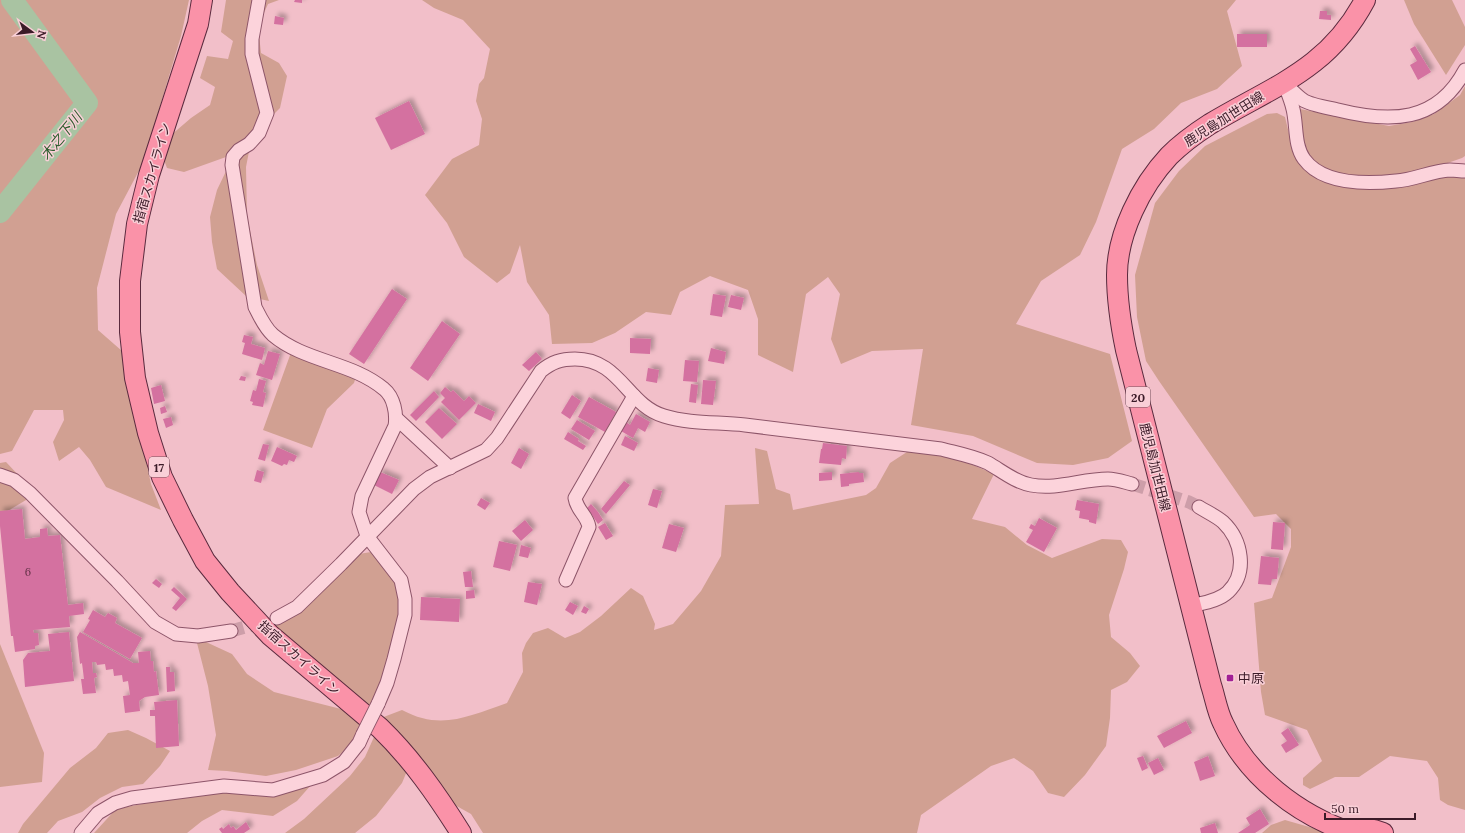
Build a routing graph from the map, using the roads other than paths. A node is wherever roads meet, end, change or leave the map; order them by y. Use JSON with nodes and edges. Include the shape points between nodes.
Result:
{"nodes":[{"id":1,"x":202,"y":0,"type":"edge"},
{"id":2,"x":259,"y":0,"type":"edge"},
{"id":3,"x":1365,"y":0,"type":"edge"},
{"id":4,"x":1465,"y":70,"type":"edge"},
{"id":5,"x":1284,"y":83,"type":"junction"},
{"id":6,"x":1465,"y":162,"type":"edge"},
{"id":7,"x":1449,"y":170,"type":"junction"},
{"id":8,"x":1465,"y":171,"type":"edge"},
{"id":9,"x":634,"y":396,"type":"junction"},
{"id":10,"x":396,"y":418,"type":"junction"},
{"id":11,"x":450,"y":468,"type":"junction"},
{"id":12,"x":0,"y":476,"type":"edge"},
{"id":13,"x":1132,"y":484,"type":"tunnel mouth"},
{"id":14,"x":1199,"y":508,"type":"tunnel mouth"},
{"id":15,"x":367,"y":536,"type":"junction"},
{"id":16,"x":566,"y":580,"type":"dead end"},
{"id":17,"x":1191,"y":606,"type":"junction"},
{"id":18,"x":277,"y":618,"type":"tunnel mouth"},
{"id":19,"x":231,"y":631,"type":"tunnel mouth"},
{"id":20,"x":1346,"y":831,"type":"edge"},
{"id":21,"x":81,"y":833,"type":"edge"},
{"id":22,"x":461,"y":833,"type":"edge"},
{"id":23,"x":1383,"y":833,"type":"edge"}],
"edges":[{"from":1,"to":22,"type":"main road","name":"指宿スカイライン","number":"17","via":[[198,24],[149,175],[137,224],[131,267],[130,332],[135,378],[148,433],[162,477],[209,566],[270,636],[397,745],[436,794]]},
{"from":2,"to":10,"type":"street","via":[[252,54],[267,113],[259,133],[233,157],[232,165],[255,306],[273,335],[288,345],[355,372],[385,390],[392,401]]},
{"from":3,"to":5,"type":"main road","name":"鹿児島加世田線","number":"20","via":[[1334,44],[1320,58]]},
{"from":4,"to":5,"type":"street","via":[[1450,92],[1427,110],[1406,117],[1362,116],[1304,101]]},
{"from":5,"to":7,"type":"street","via":[[1293,109],[1295,132],[1304,159],[1324,175],[1355,182],[1396,182]]},
{"from":5,"to":17,"type":"main road","name":"鹿児島加世田線","number":"20","via":[[1210,125],[1170,155],[1142,191],[1130,216],[1120,247],[1117,274],[1120,322]]},
{"from":6,"to":7,"type":"street"},
{"from":7,"to":8,"type":"street"},
{"from":9,"to":11,"type":"street","via":[[604,366],[594,362],[564,359],[550,363],[541,370],[497,438],[486,450]]},
{"from":9,"to":13,"type":"street","via":[[659,415],[678,420],[735,424],[941,449],[987,463],[1015,480],[1032,485],[1062,486],[1107,479]]},
{"from":9,"to":16,"type":"street","via":[[575,498],[576,506],[587,519],[589,527]]},
{"from":10,"to":11,"type":"street"},
{"from":10,"to":15,"type":"street","via":[[395,426],[362,496],[359,512]]},
{"from":11,"to":15,"type":"street","via":[[430,477],[414,489]]},
{"from":12,"to":19,"type":"street","via":[[14,480],[30,493],[155,622],[176,634],[198,636]]},
{"from":14,"to":17,"type":"street","via":[[1222,522],[1231,532],[1238,544],[1241,559],[1237,580],[1228,592],[1213,600]]},
{"from":15,"to":18,"type":"street","via":[[297,607]]},
{"from":15,"to":21,"type":"street","bridge":true,"via":[[401,580],[405,615],[387,683],[359,743],[344,762],[323,775],[274,790],[224,786],[132,798],[115,803],[98,813]]},
{"from":17,"to":20,"type":"main road","name":"鹿児島加世田線","number":"20","via":[[1222,722],[1243,757],[1292,804]]},
{"from":20,"to":23,"type":"main road","via":[[1374,830]]}]}
